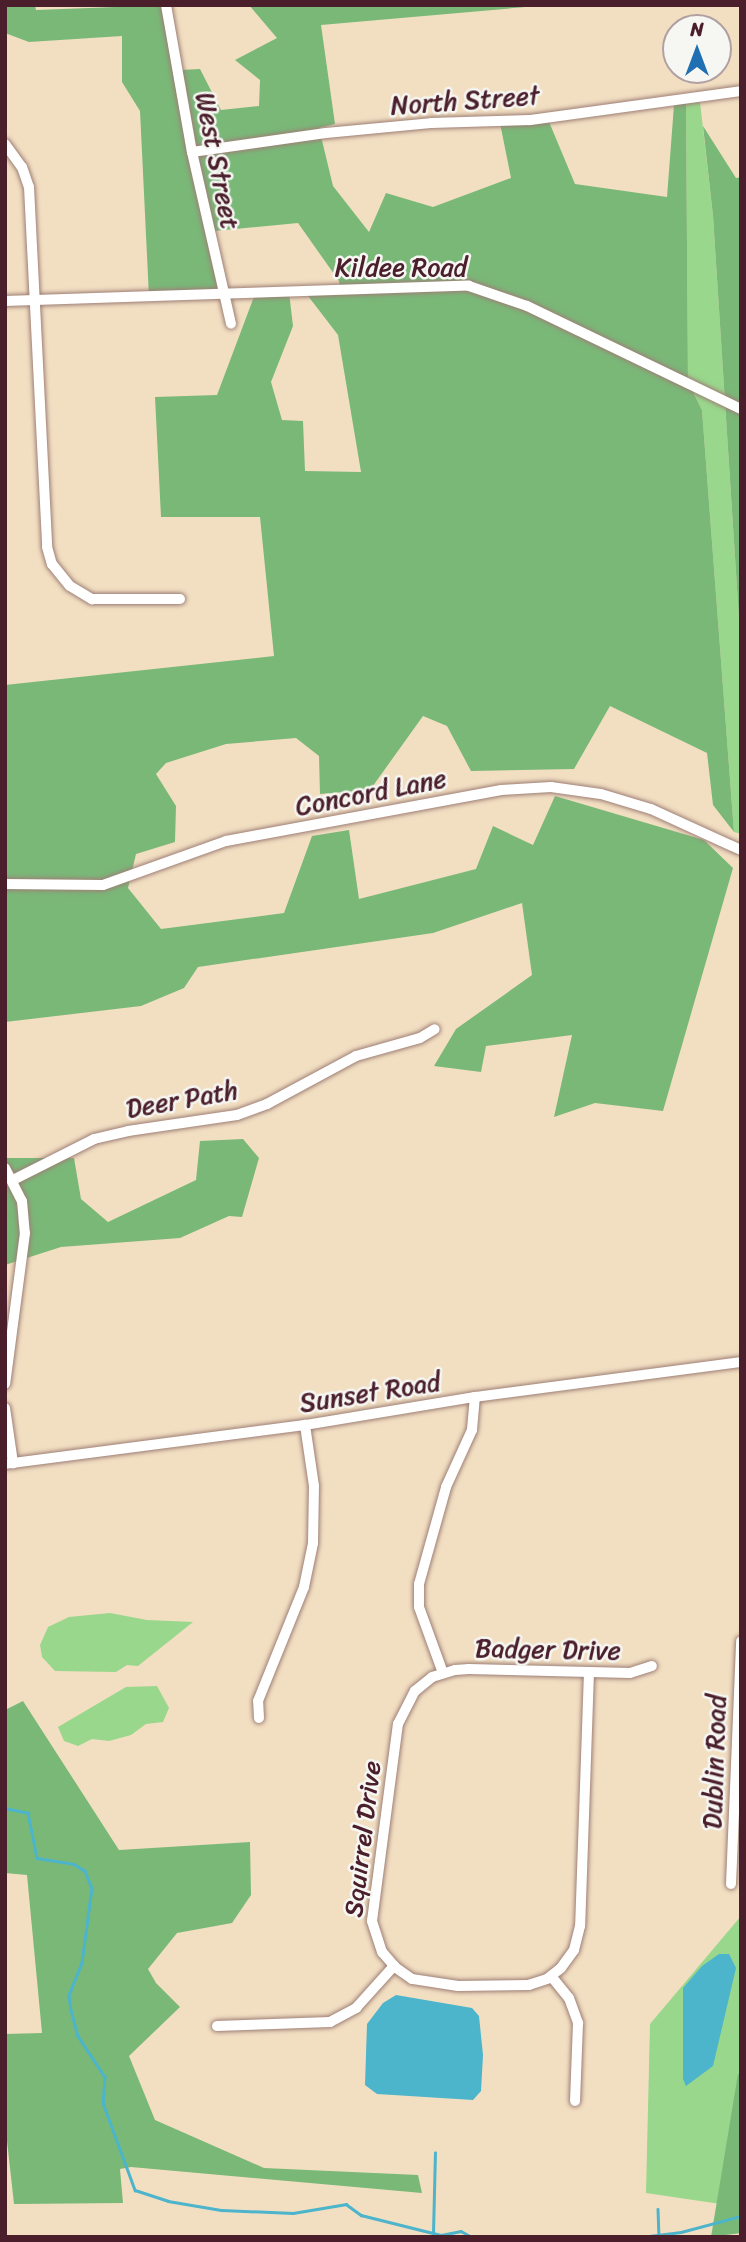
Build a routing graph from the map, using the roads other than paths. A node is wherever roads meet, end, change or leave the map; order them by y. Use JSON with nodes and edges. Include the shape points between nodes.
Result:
{"nodes":[{"id":1,"x":166,"y":5,"type":"edge"},
{"id":2,"x":741,"y":91,"type":"edge"},
{"id":3,"x":5,"y":144,"type":"edge"},
{"id":4,"x":192,"y":152,"type":"junction"},
{"id":5,"x":223,"y":293,"type":"junction"},
{"id":6,"x":35,"y":300,"type":"junction"},
{"id":7,"x":5,"y":301,"type":"edge"},
{"id":8,"x":231,"y":324,"type":"dead end"},
{"id":9,"x":741,"y":409,"type":"edge"},
{"id":10,"x":180,"y":598,"type":"dead end"},
{"id":11,"x":741,"y":850,"type":"edge"},
{"id":12,"x":5,"y":884,"type":"edge"},
{"id":13,"x":435,"y":1029,"type":"dead end"},
{"id":14,"x":5,"y":1168,"type":"edge"},
{"id":15,"x":13,"y":1180,"type":"junction"},
{"id":16,"x":741,"y":1362,"type":"edge"},
{"id":17,"x":5,"y":1384,"type":"edge"},
{"id":18,"x":475,"y":1397,"type":"junction"},
{"id":19,"x":5,"y":1408,"type":"edge"},
{"id":20,"x":305,"y":1425,"type":"junction"},
{"id":21,"x":9,"y":1464,"type":"edge"},
{"id":22,"x":741,"y":1641,"type":"edge"},
{"id":23,"x":652,"y":1666,"type":"dead end"},
{"id":24,"x":589,"y":1672,"type":"junction"},
{"id":25,"x":443,"y":1673,"type":"junction"},
{"id":26,"x":258,"y":1718,"type":"dead end"},
{"id":27,"x":731,"y":1884,"type":"dead end"},
{"id":28,"x":394,"y":1966,"type":"junction"},
{"id":29,"x":551,"y":1976,"type":"junction"},
{"id":30,"x":217,"y":2026,"type":"dead end"},
{"id":31,"x":575,"y":2101,"type":"dead end"}],
"edges":[{"from":1,"to":4,"type":"street","name":"West Street"},
{"from":2,"to":4,"type":"street","name":"North Street","via":[[530,120],[431,123]]},
{"from":3,"to":6,"type":"street","via":[[22,167],[29,187]]},
{"from":4,"to":5,"type":"street","name":"West Street"},
{"from":5,"to":6,"type":"street","name":"Kildee Road"},
{"from":5,"to":8,"type":"street","name":"West Street"},
{"from":5,"to":9,"type":"street","name":"Kildee Road","via":[[469,286],[527,306]]},
{"from":6,"to":7,"type":"street","name":"Kildee Road"},
{"from":6,"to":10,"type":"street","via":[[47,547],[52,564],[70,586],[92,599]]},
{"from":11,"to":12,"type":"street","name":"Concord Lane","via":[[651,808],[551,787],[500,790],[226,841],[103,885]]},
{"from":13,"to":15,"type":"street","name":"Deer Path","via":[[356,1056],[237,1115],[94,1139]]},
{"from":14,"to":15,"type":"street"},
{"from":15,"to":17,"type":"street","via":[[24,1209],[25,1233]]},
{"from":16,"to":18,"type":"street","name":"Sunset Road"},
{"from":18,"to":20,"type":"street","name":"Sunset Road"},
{"from":18,"to":25,"type":"street","via":[[472,1430],[446,1487],[419,1584],[419,1607]]},
{"from":19,"to":21,"type":"street"},
{"from":20,"to":21,"type":"street","name":"Sunset Road"},
{"from":20,"to":26,"type":"street","via":[[314,1486],[313,1543],[304,1587],[258,1701]]},
{"from":22,"to":27,"type":"street","name":"Dublin Road"},
{"from":23,"to":24,"type":"street","name":"Badger Drive","via":[[636,1672]]},
{"from":24,"to":25,"type":"street","name":"Badger Drive","via":[[469,1668]]},
{"from":24,"to":29,"type":"street","via":[[580,1926],[574,1950]]},
{"from":25,"to":28,"type":"street","name":"Squirrel Drive","via":[[415,1691],[398,1724],[372,1921],[376,1941]]},
{"from":28,"to":29,"type":"street","via":[[412,1979],[436,1984],[514,1986]]},
{"from":28,"to":30,"type":"street","via":[[356,2008],[330,2022]]},
{"from":29,"to":31,"type":"street","via":[[569,1998],[578,2023]]}]}
